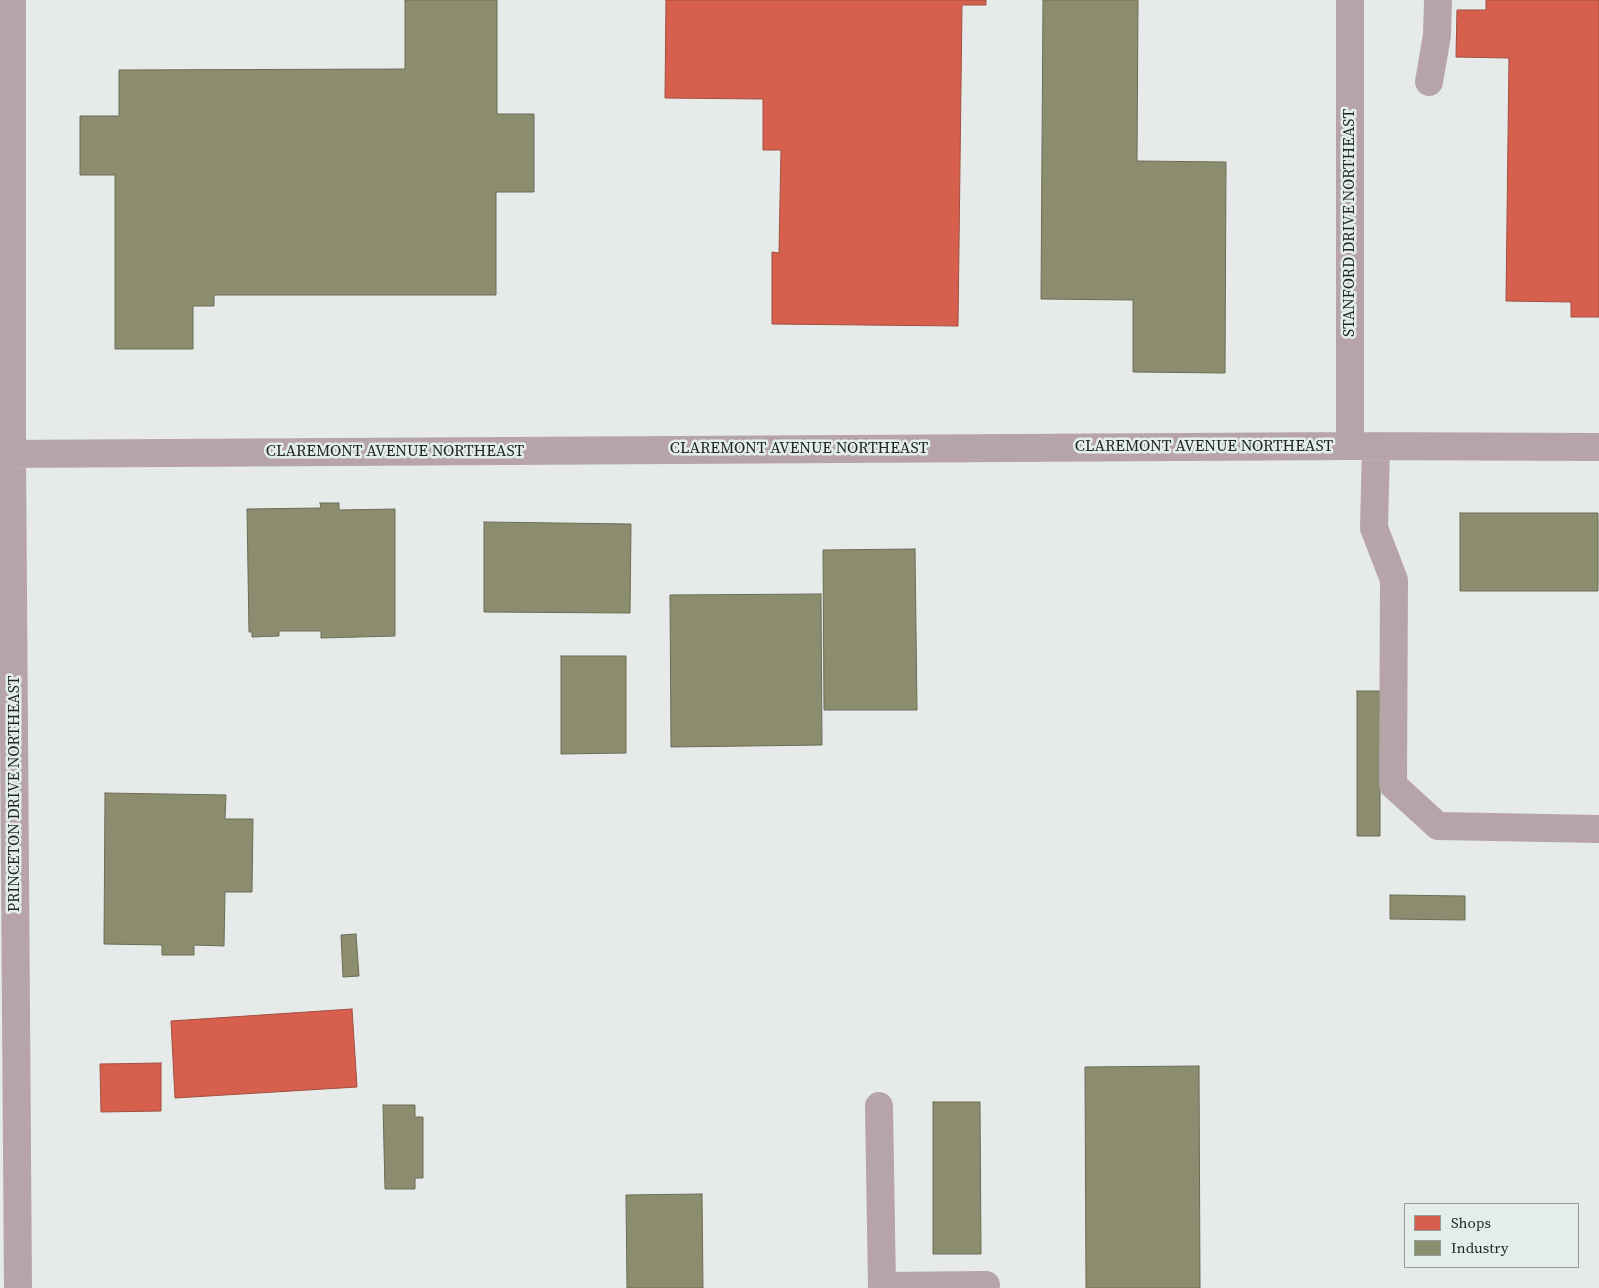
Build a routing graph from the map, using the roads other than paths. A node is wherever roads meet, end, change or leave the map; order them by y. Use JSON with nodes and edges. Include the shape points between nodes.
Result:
{"nodes":[{"id":1,"x":12,"y":0,"type":"edge"},
{"id":2,"x":1350,"y":0,"type":"edge"},
{"id":3,"x":1438,"y":0,"type":"edge"},
{"id":4,"x":1429,"y":82,"type":"dead end"},
{"id":5,"x":1363,"y":446,"type":"junction"},
{"id":6,"x":1599,"y":447,"type":"edge"},
{"id":7,"x":6,"y":454,"type":"edge"},
{"id":8,"x":1599,"y":828,"type":"edge"},
{"id":9,"x":8,"y":1036,"type":"edge"},
{"id":10,"x":879,"y":1106,"type":"dead end"},
{"id":11,"x":986,"y":1285,"type":"dead end"},
{"id":12,"x":882,"y":1287,"type":"edge"},
{"id":13,"x":18,"y":1288,"type":"edge"}],
"edges":[{"from":1,"to":7,"type":"street","name":"PRINCETON DRIVE NORTHEAST"},
{"from":2,"to":5,"type":"street","name":"STANFORD DRIVE NORTHEAST"},
{"from":3,"to":4,"type":"street","via":[[1437,35]]},
{"from":5,"to":6,"type":"street","name":"CLAREMONT AVENUE NORTHEAST"},
{"from":5,"to":7,"type":"street","name":"CLAREMONT AVENUE NORTHEAST"},
{"from":5,"to":8,"type":"street","name":"STANFORD DRIVE NORTHEAST","via":[[1374,528],[1394,580],[1393,785],[1438,826]]},
{"from":7,"to":9,"type":"street","name":"PRINCETON DRIVE NORTHEAST"},
{"from":9,"to":13,"type":"street","name":"PRINCETON DRIVE NORTHEAST"},
{"from":10,"to":12,"type":"street"},
{"from":11,"to":12,"type":"street"}]}
